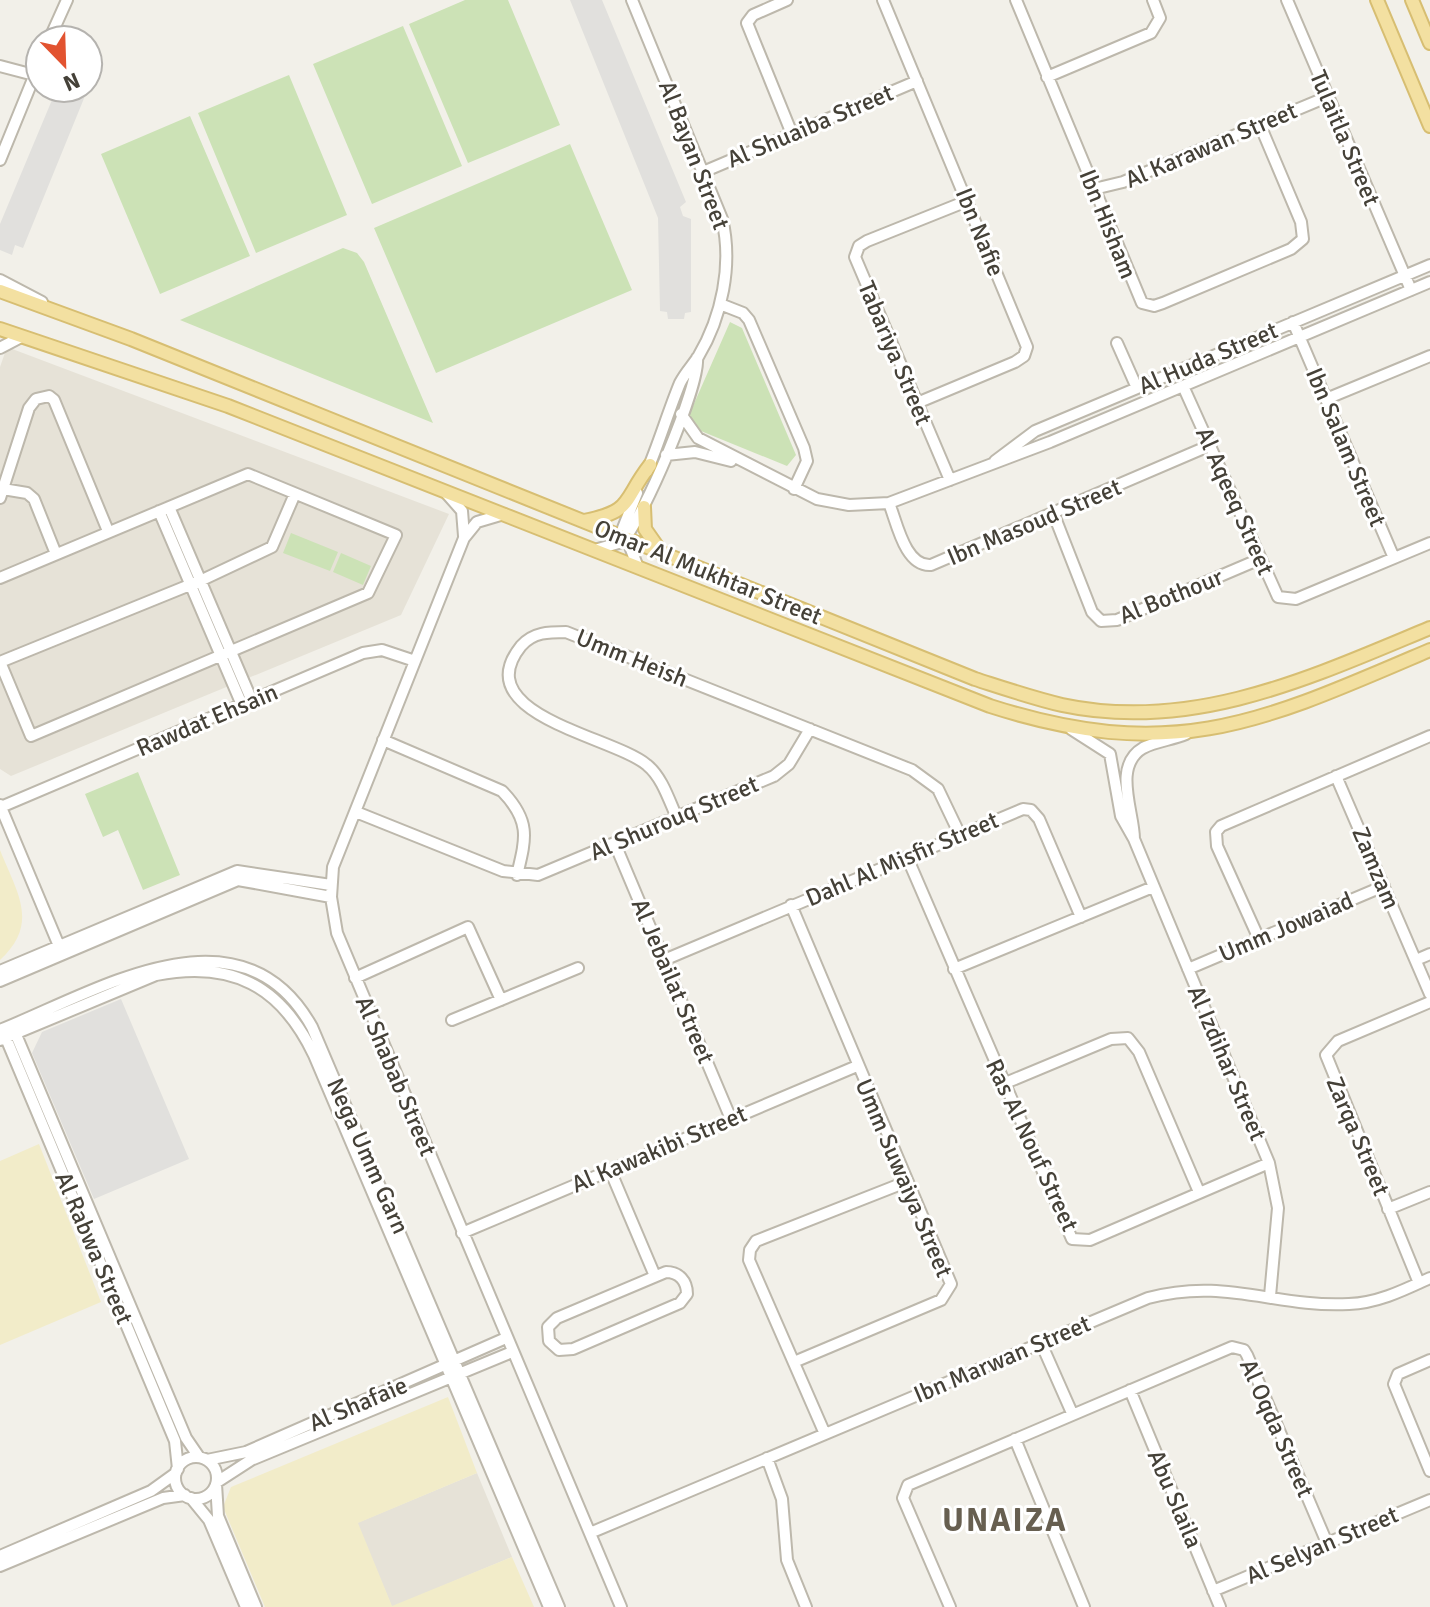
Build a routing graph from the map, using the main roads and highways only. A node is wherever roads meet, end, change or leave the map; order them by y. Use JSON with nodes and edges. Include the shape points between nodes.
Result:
{"nodes":[{"id":1,"x":1377,"y":0,"type":"edge"},
{"id":2,"x":1412,"y":0,"type":"edge"},
{"id":3,"x":1430,"y":42,"type":"edge"},
{"id":4,"x":1430,"y":126,"type":"edge"},
{"id":5,"x":0,"y":291,"type":"edge"},
{"id":6,"x":0,"y":329,"type":"edge"},
{"id":7,"x":650,"y":465,"type":"road end"},
{"id":8,"x":644,"y":507,"type":"road end"},
{"id":9,"x":582,"y":521,"type":"junction"},
{"id":10,"x":668,"y":555,"type":"junction"},
{"id":11,"x":1430,"y":628,"type":"edge"},
{"id":12,"x":1430,"y":650,"type":"edge"}],
"edges":[{"from":1,"to":4,"type":"main road"},
{"from":2,"to":3,"type":"main road"},
{"from":5,"to":9,"type":"main road","name":"Omar Al Mukhtar Street"},
{"from":6,"to":12,"type":"main road","name":"Omar Al Mukhtar Street","via":[[228,406],[990,706],[1071,729],[1120,734],[1219,730],[1278,713]]},
{"from":7,"to":9,"type":"main road","via":[[623,508]]},
{"from":8,"to":10,"type":"main road","via":[[646,533]]},
{"from":9,"to":10,"type":"main road","name":"Omar Al Mukhtar Street"},
{"from":10,"to":11,"type":"main road","name":"Omar Al Mukhtar Street","via":[[975,679],[1052,702],[1109,711],[1174,711],[1231,702],[1300,681]]}]}
